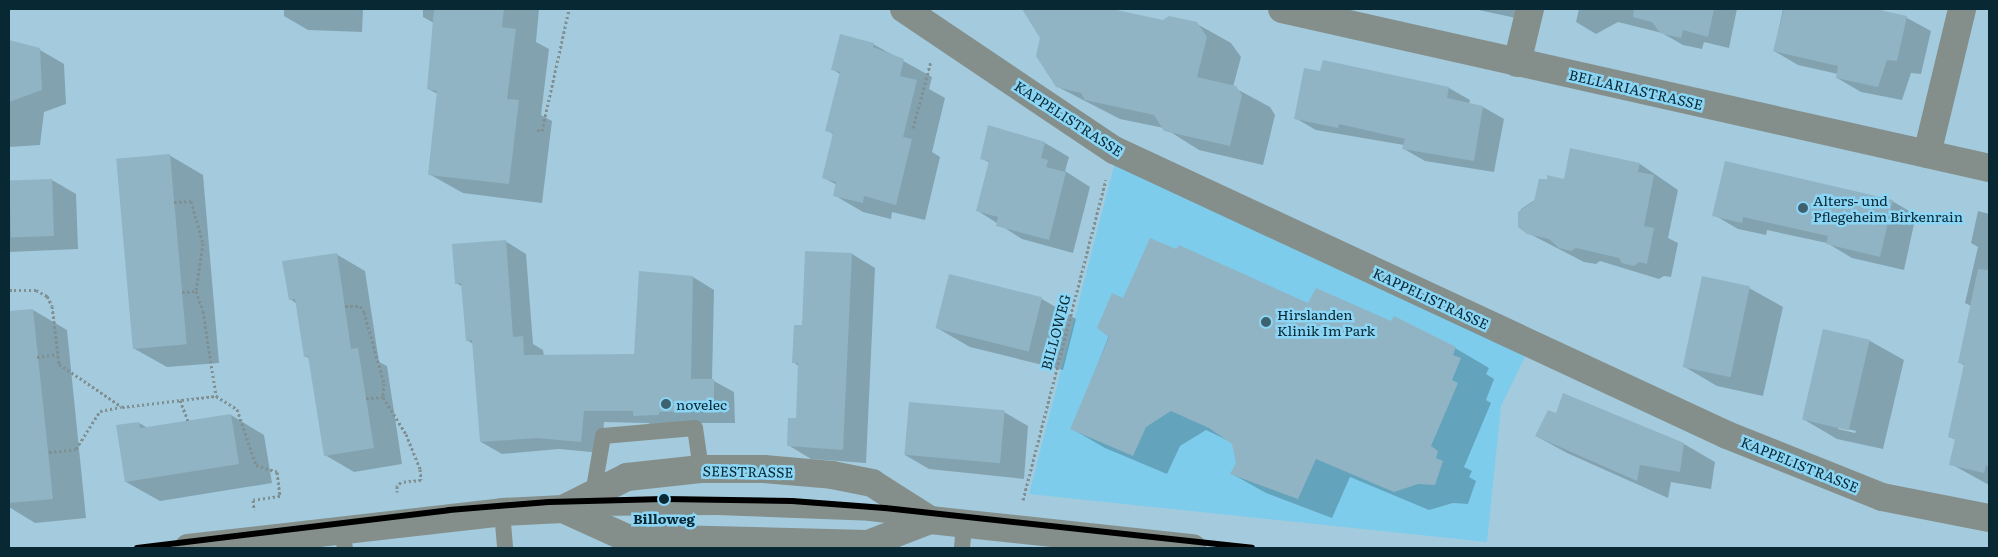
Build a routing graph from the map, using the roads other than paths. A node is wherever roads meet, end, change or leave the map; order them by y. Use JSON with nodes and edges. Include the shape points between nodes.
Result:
{"nodes":[{"id":1,"x":1282,"y":9,"type":"edge"},
{"id":2,"x":1530,"y":9,"type":"edge"},
{"id":3,"x":1962,"y":9,"type":"edge"},
{"id":4,"x":916,"y":12,"type":"edge"},
{"id":5,"x":1517,"y":63,"type":"junction"},
{"id":6,"x":1927,"y":154,"type":"junction"},
{"id":7,"x":1989,"y":168,"type":"edge"},
{"id":8,"x":701,"y":469,"type":"junction"},
{"id":9,"x":593,"y":494,"type":"junction"},
{"id":10,"x":563,"y":509,"type":"junction"},
{"id":11,"x":502,"y":512,"type":"junction"},
{"id":12,"x":1989,"y":518,"type":"edge"},
{"id":13,"x":930,"y":520,"type":"junction"},
{"id":14,"x":963,"y":536,"type":"edge"},
{"id":15,"x":344,"y":539,"type":"edge"},
{"id":16,"x":188,"y":548,"type":"edge"},
{"id":17,"x":505,"y":548,"type":"edge"},
{"id":18,"x":1193,"y":548,"type":"edge"}],
"edges":[{"from":1,"to":5,"type":"street","name":"BELLARIASTRASSE"},
{"from":2,"to":5,"type":"street"},
{"from":3,"to":6,"type":"street"},
{"from":4,"to":12,"type":"street","name":"KAPPELISTRASSE","via":[[1114,150],[1203,192],[1727,435],[1882,497]]},
{"from":5,"to":6,"type":"street","name":"BELLARIASTRASSE"},
{"from":6,"to":7,"type":"street","name":"BELLARIASTRASSE"},
{"from":8,"to":9,"type":"street","name":"SEESTRASSE","via":[[627,477]]},
{"from":8,"to":9,"type":"lane","via":[[695,428],[603,436]]},
{"from":8,"to":13,"type":"street","name":"SEESTRASSE","via":[[764,469],[832,475],[872,483]]},
{"from":9,"to":10,"type":"street","name":"SEESTRASSE"},
{"from":10,"to":11,"type":"street","name":"SEESTRASSE"},
{"from":10,"to":13,"type":"street","name":"SEESTRASSE","via":[[628,538],[868,544]]},
{"from":11,"to":15,"type":"street","name":"SEESTRASSE"},
{"from":11,"to":17,"type":"lane"},
{"from":13,"to":14,"type":"street","name":"SEESTRASSE"},
{"from":14,"to":18,"type":"street","name":"SEESTRASSE"},
{"from":15,"to":16,"type":"street","name":"SEESTRASSE"}]}
